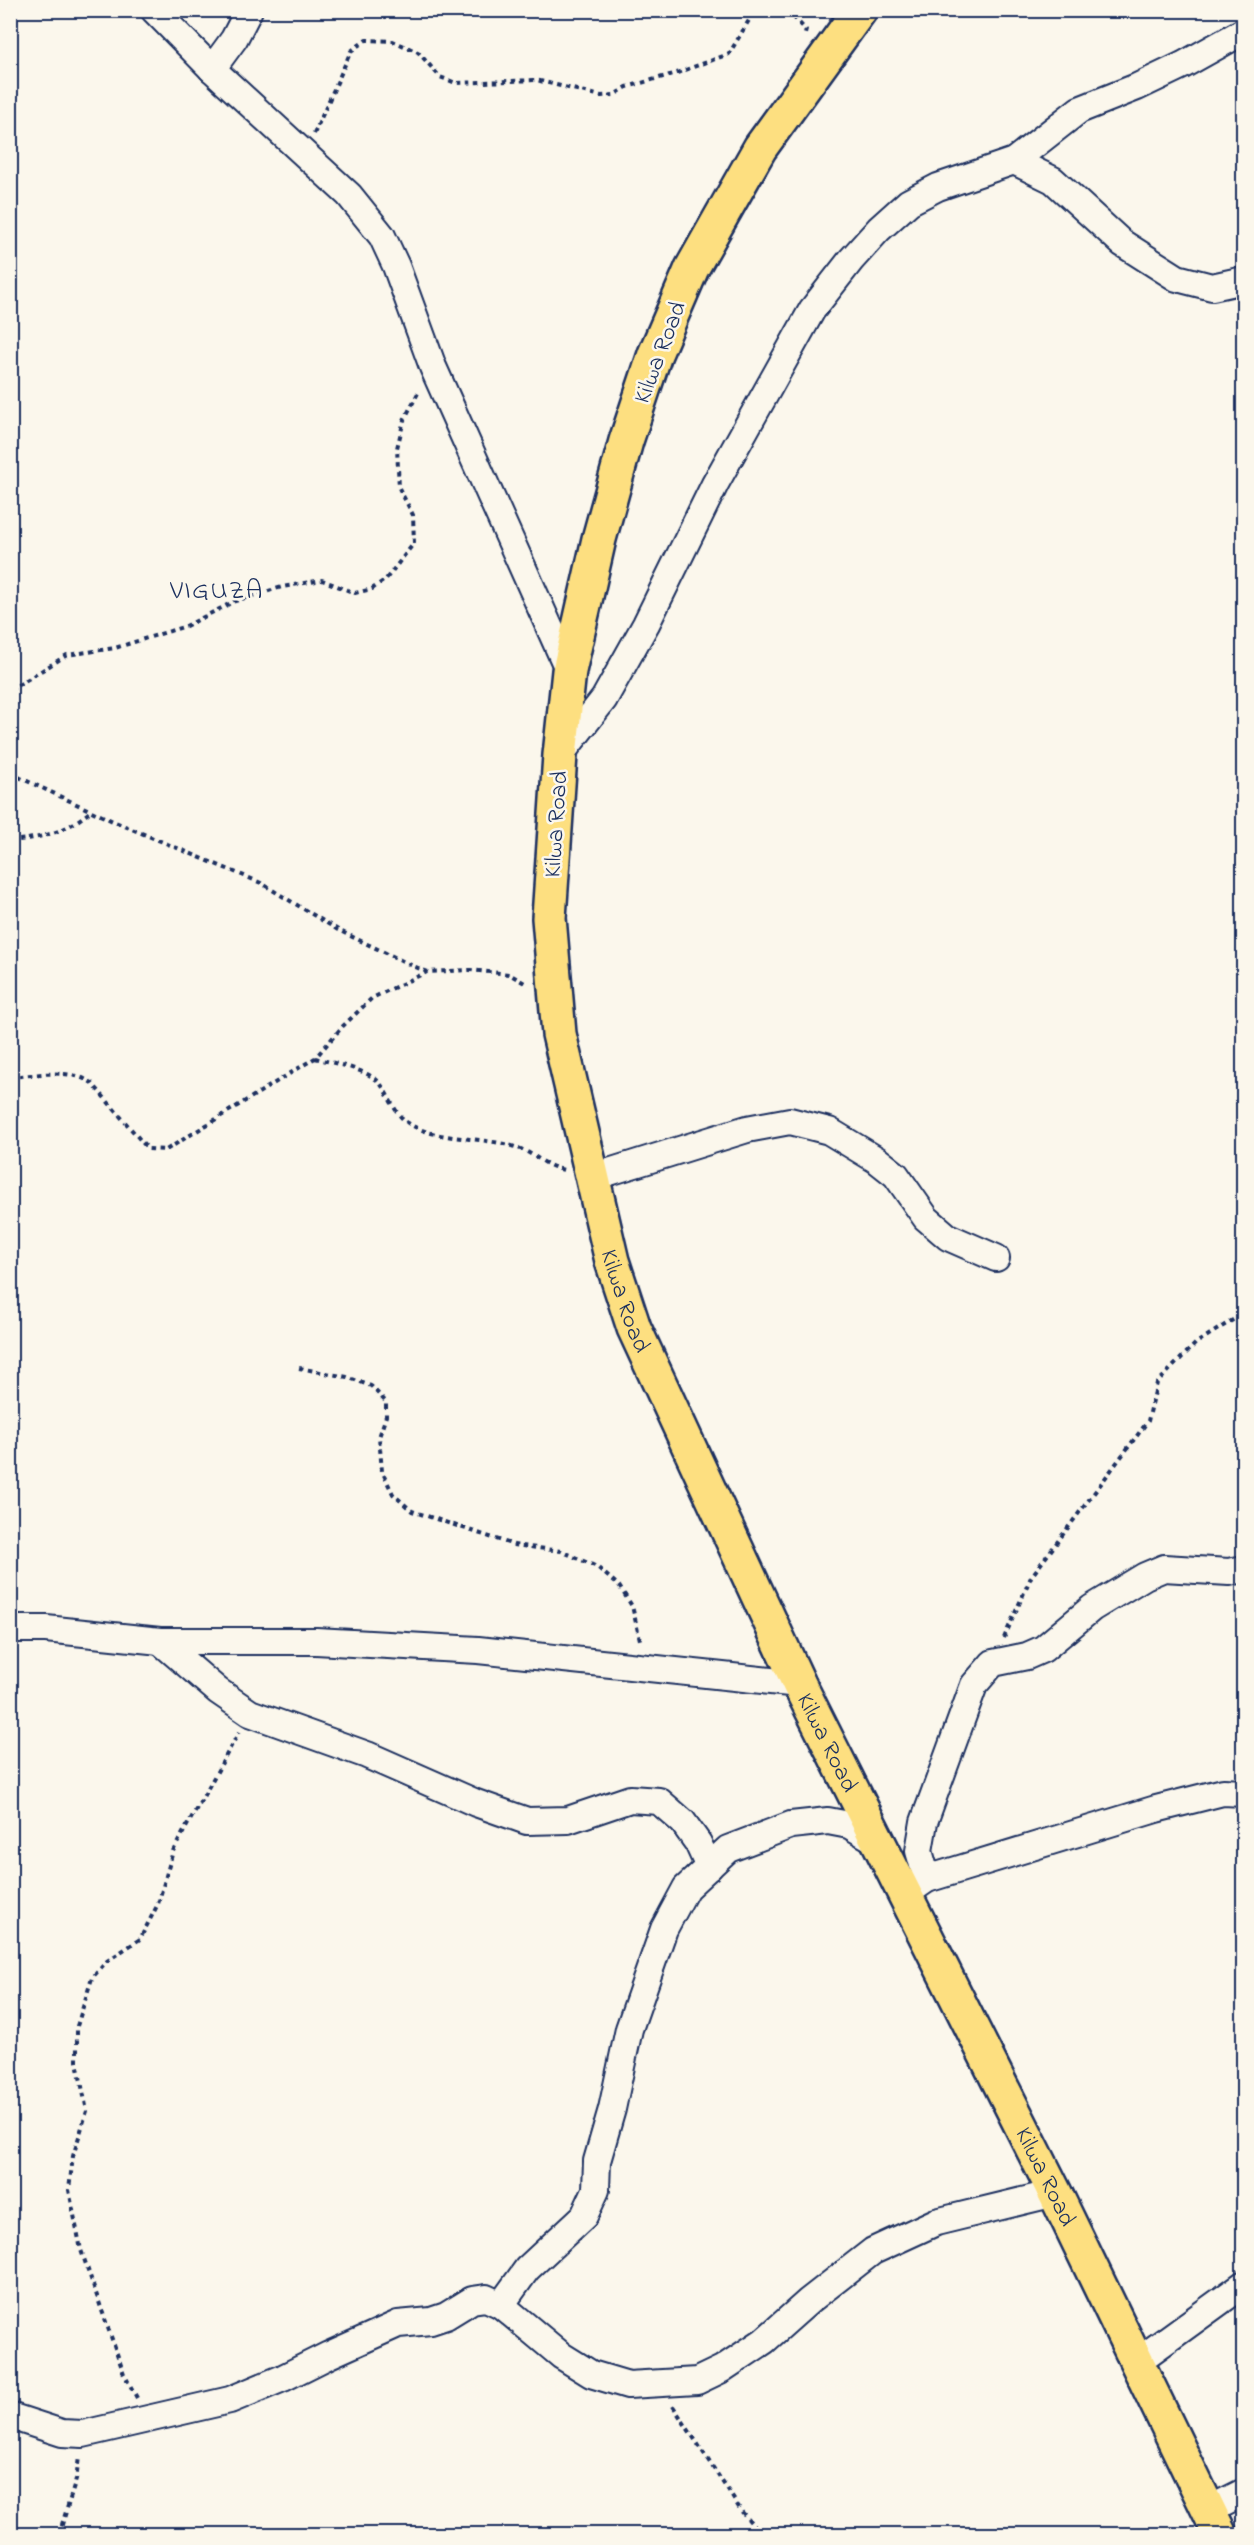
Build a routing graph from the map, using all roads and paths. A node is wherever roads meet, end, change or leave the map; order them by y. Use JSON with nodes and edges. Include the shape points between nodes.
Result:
{"nodes":[{"id":1,"x":154,"y":10,"type":"edge"},
{"id":2,"x":249,"y":10,"type":"edge"},
{"id":3,"x":755,"y":10,"type":"edge"},
{"id":4,"x":860,"y":10,"type":"edge"},
{"id":5,"x":1244,"y":31,"type":"edge"},
{"id":6,"x":212,"y":69,"type":"junction"},
{"id":7,"x":305,"y":157,"type":"junction"},
{"id":8,"x":1014,"y":160,"type":"junction"},
{"id":9,"x":1244,"y":280,"type":"edge"},
{"id":10,"x":433,"y":367,"type":"junction"},
{"id":11,"x":569,"y":670,"type":"junction"},
{"id":12,"x":10,"y":690,"type":"edge"},
{"id":13,"x":560,"y":754,"type":"junction"},
{"id":14,"x":10,"y":773,"type":"edge"},
{"id":15,"x":92,"y":810,"type":"junction"},
{"id":16,"x":10,"y":842,"type":"edge"},
{"id":17,"x":428,"y":972,"type":"junction"},
{"id":18,"x":555,"y":1000,"type":"junction"},
{"id":19,"x":315,"y":1058,"type":"junction"},
{"id":20,"x":10,"y":1077,"type":"edge"},
{"id":21,"x":594,"y":1177,"type":"junction"},
{"id":22,"x":996,"y":1258,"type":"dead end"},
{"id":23,"x":1244,"y":1313,"type":"edge"},
{"id":24,"x":299,"y":1368,"type":"dead end"},
{"id":25,"x":1244,"y":1569,"type":"edge"},
{"id":26,"x":10,"y":1610,"type":"edge"},
{"id":27,"x":10,"y":1629,"type":"edge"},
{"id":28,"x":46,"y":1629,"type":"junction"},
{"id":29,"x":160,"y":1641,"type":"junction"},
{"id":30,"x":993,"y":1663,"type":"junction"},
{"id":31,"x":644,"y":1668,"type":"junction"},
{"id":32,"x":799,"y":1684,"type":"junction"},
{"id":33,"x":250,"y":1713,"type":"junction"},
{"id":34,"x":1244,"y":1793,"type":"edge"},
{"id":35,"x":875,"y":1840,"type":"junction"},
{"id":36,"x":709,"y":1867,"type":"junction"},
{"id":37,"x":915,"y":1887,"type":"junction"},
{"id":38,"x":1055,"y":2193,"type":"junction"},
{"id":39,"x":1244,"y":2284,"type":"edge"},
{"id":40,"x":501,"y":2305,"type":"junction"},
{"id":41,"x":1135,"y":2363,"type":"junction"},
{"id":42,"x":655,"y":2384,"type":"junction"},
{"id":43,"x":10,"y":2416,"type":"edge"},
{"id":44,"x":147,"y":2419,"type":"junction"},
{"id":45,"x":83,"y":2434,"type":"junction"},
{"id":46,"x":1244,"y":2492,"type":"edge"},
{"id":47,"x":1214,"y":2522,"type":"edge"},
{"id":48,"x":59,"y":2535,"type":"edge"},
{"id":49,"x":761,"y":2535,"type":"edge"}],
"edges":[{"from":1,"to":6,"type":"street"},
{"from":2,"to":6,"type":"street"},
{"from":3,"to":7,"type":"path","via":[[729,54],[627,87],[614,95],[600,96],[536,80],[456,83],[440,77],[418,52],[393,41],[366,40],[351,51],[342,67]]},
{"from":4,"to":11,"type":"highway","name":"Kilwa Road","via":[[760,148],[692,268],[655,354],[626,441]]},
{"from":5,"to":8,"type":"street","via":[[1183,65],[1079,110]]},
{"from":6,"to":7,"type":"street"},
{"from":7,"to":10,"type":"street","via":[[349,195],[382,236]]},
{"from":8,"to":9,"type":"street","via":[[1053,180],[1122,243],[1177,278],[1212,287]]},
{"from":8,"to":13,"type":"street","via":[[938,187],[909,202],[872,236],[812,310],[715,484],[604,699]]},
{"from":10,"to":11,"type":"street"},
{"from":10,"to":12,"type":"path","via":[[404,420],[397,448],[399,488],[413,515],[414,543],[386,579],[355,594],[322,580],[282,587],[235,602],[186,626],[115,648],[68,655]]},
{"from":11,"to":13,"type":"highway","name":"Kilwa Road"},
{"from":13,"to":18,"type":"highway","name":"Kilwa Road","via":[[549,918]]},
{"from":14,"to":15,"type":"path"},
{"from":15,"to":16,"type":"path","via":[[75,825],[41,838]]},
{"from":15,"to":17,"type":"path","via":[[261,883],[338,930]]},
{"from":17,"to":18,"type":"path","via":[[470,970],[509,974]]},
{"from":17,"to":19,"type":"path","via":[[372,998]]},
{"from":18,"to":21,"type":"highway","name":"Kilwa Road","via":[[559,1034]]},
{"from":19,"to":20,"type":"path","via":[[166,1150],[148,1149],[93,1083],[80,1075]]},
{"from":19,"to":21,"type":"path","via":[[378,1081],[407,1123],[437,1134],[522,1149],[554,1168]]},
{"from":21,"to":22,"type":"street","via":[[747,1129],[790,1121],[829,1131],[877,1161],[896,1175],[926,1218],[948,1237]]},
{"from":21,"to":32,"type":"highway","name":"Kilwa Road","via":[[612,1261],[634,1328]]},
{"from":23,"to":30,"type":"path","via":[[1196,1343],[1157,1383],[1148,1420],[1031,1577]]},
{"from":24,"to":31,"type":"path","via":[[371,1386],[386,1402],[379,1437],[382,1471],[393,1494],[412,1511],[514,1545],[561,1551],[597,1567],[619,1586],[638,1624]]},
{"from":25,"to":30,"type":"street","via":[[1229,1572],[1164,1568],[1092,1608],[1043,1649]]},
{"from":26,"to":28,"type":"street"},
{"from":27,"to":28,"type":"street"},
{"from":28,"to":29,"type":"street"},
{"from":29,"to":31,"type":"street","via":[[316,1641],[478,1650]]},
{"from":29,"to":33,"type":"street"},
{"from":30,"to":37,"type":"street","via":[[974,1685],[924,1822]]},
{"from":31,"to":32,"type":"street"},
{"from":32,"to":35,"type":"highway","name":"Kilwa Road"},
{"from":33,"to":36,"type":"street","via":[[367,1755],[526,1821],[568,1820],[630,1799],[659,1801],[683,1822]]},
{"from":33,"to":44,"type":"path","via":[[173,1851],[158,1904],[140,1939],[107,1961],[92,1978],[77,2026],[77,2062],[87,2111],[73,2156],[69,2190],[81,2250],[124,2374]]},
{"from":34,"to":37,"type":"street","via":[[1222,1792],[1156,1809]]},
{"from":35,"to":36,"type":"street","via":[[849,1825],[828,1821],[791,1826],[728,1849]]},
{"from":35,"to":37,"type":"highway","name":"Kilwa Road"},
{"from":36,"to":40,"type":"street","via":[[686,1888],[664,1929],[629,2029],[597,2161],[596,2190],[584,2216],[527,2270]]},
{"from":37,"to":38,"type":"highway","name":"Kilwa Road"},
{"from":38,"to":41,"type":"highway","name":"Kilwa Road"},
{"from":38,"to":42,"type":"street","via":[[936,2222],[873,2251],[764,2341],[722,2369],[697,2381]]},
{"from":39,"to":41,"type":"street"},
{"from":40,"to":42,"type":"street","via":[[562,2356],[591,2374],[628,2385]]},
{"from":40,"to":44,"type":"street","via":[[486,2298],[472,2300],[431,2321],[398,2324],[230,2400]]},
{"from":41,"to":47,"type":"highway","name":"Kilwa Road"},
{"from":42,"to":49,"type":"path"},
{"from":43,"to":45,"type":"street","via":[[62,2433]]},
{"from":44,"to":45,"type":"street"},
{"from":45,"to":48,"type":"path","via":[[76,2480]]},
{"from":46,"to":47,"type":"street"}]}
